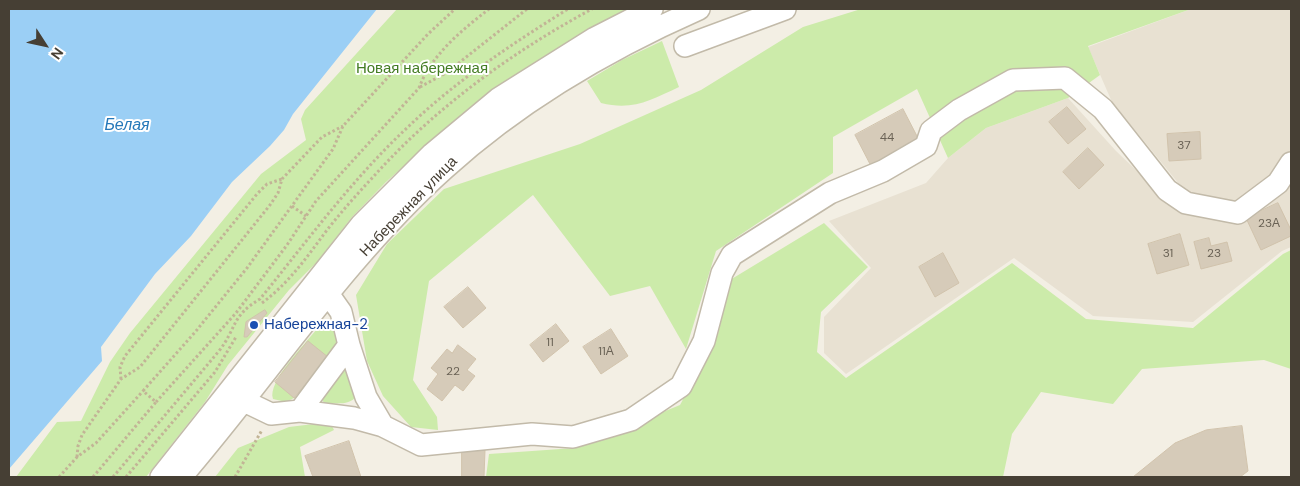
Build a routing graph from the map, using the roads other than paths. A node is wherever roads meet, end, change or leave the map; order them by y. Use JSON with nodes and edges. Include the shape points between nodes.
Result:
{"nodes":[{"id":1,"x":652,"y":9,"type":"edge"},
{"id":2,"x":784,"y":9,"type":"edge"},
{"id":3,"x":686,"y":11,"type":"edge"},
{"id":4,"x":686,"y":46,"type":"dead end"},
{"id":5,"x":1291,"y":163,"type":"edge"},
{"id":6,"x":329,"y":295,"type":"junction"},
{"id":7,"x":349,"y":345,"type":"junction"},
{"id":8,"x":244,"y":401,"type":"junction"},
{"id":9,"x":300,"y":411,"type":"junction"},
{"id":10,"x":383,"y":426,"type":"junction"},
{"id":11,"x":161,"y":477,"type":"edge"},
{"id":12,"x":182,"y":477,"type":"edge"}],
"edges":[{"from":1,"to":11,"type":"street","name":"Набережная улица","via":[[595,38],[498,99],[413,172],[361,225]]},
{"from":2,"to":4,"type":"street"},
{"from":3,"to":6,"type":"street","name":"Набережная улица","via":[[604,55],[510,115],[443,170],[409,203]]},
{"from":5,"to":10,"type":"street","via":[[1278,183],[1238,213],[1186,203],[1167,190],[1103,109],[1065,78],[1013,80],[959,110],[931,131],[926,146],[883,171],[830,193],[732,255],[722,273],[704,340],[681,386],[631,420],[573,437],[532,434],[421,445]]},
{"from":6,"to":7,"type":"street","via":[[341,312]]},
{"from":6,"to":8,"type":"street","name":"Набережная улица"},
{"from":7,"to":9,"type":"street"},
{"from":7,"to":10,"type":"street","via":[[366,397]]},
{"from":8,"to":9,"type":"street","via":[[271,414]]},
{"from":8,"to":12,"type":"street","name":"Набережная улица"},
{"from":9,"to":10,"type":"street","via":[[354,418]]}]}
